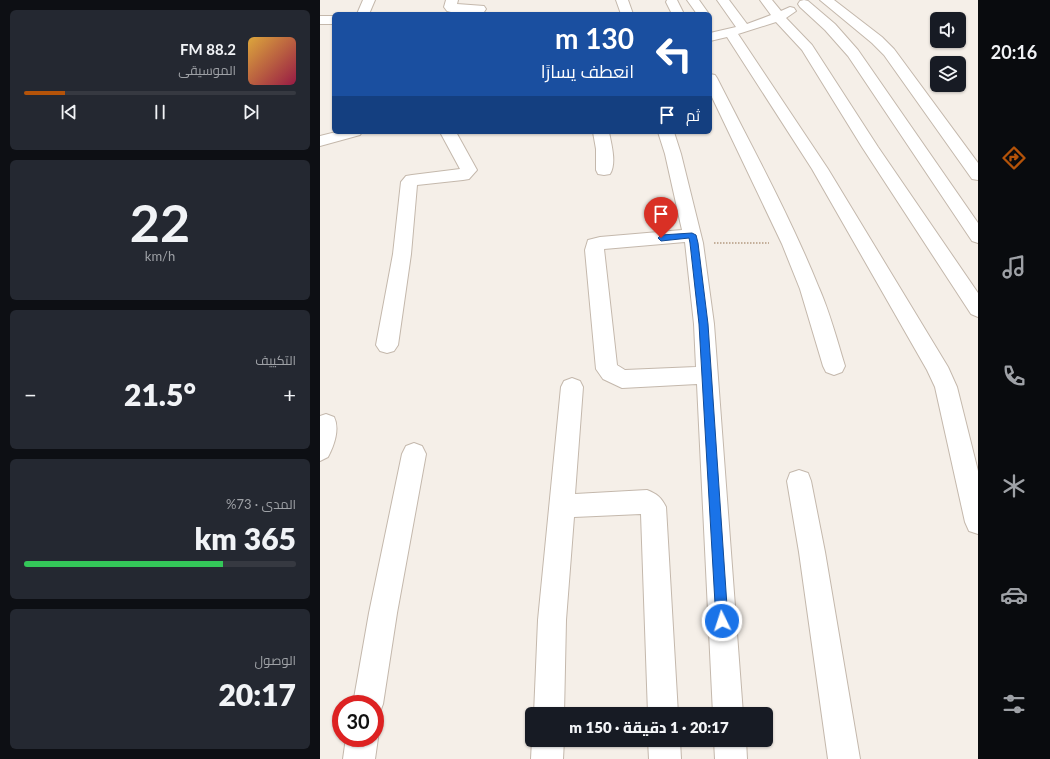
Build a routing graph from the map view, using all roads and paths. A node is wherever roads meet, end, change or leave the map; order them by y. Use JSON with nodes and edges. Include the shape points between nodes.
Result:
{"nodes":[{"id":1,"x":370,"y":0,"type":"edge"},
{"id":2,"x":452,"y":0,"type":"edge"},
{"id":3,"x":622,"y":0,"type":"edge"},
{"id":4,"x":693,"y":0,"type":"edge"},
{"id":5,"x":723,"y":0,"type":"edge"},
{"id":6,"x":766,"y":0,"type":"edge"},
{"id":7,"x":826,"y":0,"type":"edge"},
{"id":8,"x":672,"y":2,"type":"dead end"},
{"id":9,"x":807,"y":2,"type":"edge"},
{"id":10,"x":481,"y":8,"type":"edge"},
{"id":11,"x":365,"y":12,"type":"edge"},
{"id":12,"x":626,"y":12,"type":"edge"},
{"id":13,"x":677,"y":12,"type":"edge"},
{"id":14,"x":702,"y":12,"type":"edge"},
{"id":15,"x":779,"y":17,"type":"junction"},
{"id":16,"x":320,"y":20,"type":"edge"},
{"id":17,"x":332,"y":20,"type":"edge"},
{"id":18,"x":722,"y":32,"type":"edge"},
{"id":19,"x":712,"y":82,"type":"edge"},
{"id":20,"x":343,"y":134,"type":"edge"},
{"id":21,"x":449,"y":134,"type":"edge"},
{"id":22,"x":601,"y":134,"type":"edge"},
{"id":23,"x":667,"y":134,"type":"edge"},
{"id":24,"x":320,"y":140,"type":"edge"},
{"id":25,"x":604,"y":170,"type":"dead end"},
{"id":26,"x":978,"y":175,"type":"edge"},
{"id":27,"x":978,"y":237,"type":"edge"},
{"id":28,"x":693,"y":239,"type":"junction"},
{"id":29,"x":791,"y":244,"type":"junction"},
{"id":30,"x":978,"y":309,"type":"edge"},
{"id":31,"x":387,"y":345,"type":"dead end"},
{"id":32,"x":834,"y":366,"type":"dead end"},
{"id":33,"x":706,"y":374,"type":"junction"},
{"id":34,"x":572,"y":387,"type":"dead end"},
{"id":35,"x":326,"y":424,"type":"dead end"},
{"id":36,"x":320,"y":450,"type":"edge"},
{"id":37,"x":414,"y":454,"type":"dead end"},
{"id":38,"x":799,"y":481,"type":"dead end"},
{"id":39,"x":563,"y":506,"type":"junction"},
{"id":40,"x":978,"y":522,"type":"edge"},
{"id":41,"x":369,"y":695,"type":"edge"},
{"id":42,"x":549,"y":707,"type":"edge"},
{"id":43,"x":663,"y":707,"type":"edge"},
{"id":44,"x":728,"y":707,"type":"edge"},
{"id":45,"x":361,"y":747,"type":"edge"},
{"id":46,"x":548,"y":747,"type":"edge"},
{"id":47,"x":664,"y":747,"type":"edge"},
{"id":48,"x":730,"y":747,"type":"edge"},
{"id":49,"x":359,"y":759,"type":"edge"},
{"id":50,"x":547,"y":759,"type":"edge"},
{"id":51,"x":665,"y":759,"type":"edge"},
{"id":52,"x":731,"y":759,"type":"edge"},
{"id":53,"x":844,"y":759,"type":"edge"}],
"edges":[{"from":1,"to":11,"type":"street"},
{"from":2,"to":10,"type":"street","via":[[451,8]]},
{"from":3,"to":12,"type":"street"},
{"from":4,"to":14,"type":"street"},
{"from":5,"to":18,"type":"street"},
{"from":6,"to":15,"type":"street"},
{"from":7,"to":26,"type":"street","via":[[889,52]]},
{"from":8,"to":13,"type":"street"},
{"from":9,"to":15,"type":"street"},
{"from":9,"to":27,"type":"street","via":[[853,53]]},
{"from":15,"to":18,"type":"street"},
{"from":15,"to":30,"type":"street","via":[[808,48],[870,147]]},
{"from":16,"to":17,"type":"street"},
{"from":18,"to":40,"type":"street","via":[[820,169],[937,367],[946,386]]},
{"from":19,"to":29,"type":"street"},
{"from":20,"to":24,"type":"street"},
{"from":21,"to":31,"type":"street","via":[[469,170],[463,175],[409,182],[402,254]]},
{"from":22,"to":25,"type":"street"},
{"from":23,"to":28,"type":"street"},
{"from":28,"to":29,"type":"path"},
{"from":28,"to":33,"type":"street","via":[[704,324]]},
{"from":28,"to":33,"type":"street","via":[[600,243],[595,245],[594,250],[607,368],[611,373],[622,379]]},
{"from":29,"to":32,"type":"street","via":[[810,289]]},
{"from":33,"to":44,"type":"street"},
{"from":34,"to":39,"type":"street"},
{"from":35,"to":36,"type":"street"},
{"from":37,"to":41,"type":"street"},
{"from":38,"to":53,"type":"street"},
{"from":39,"to":42,"type":"street","via":[[552,620]]},
{"from":39,"to":43,"type":"street","via":[[647,502],[653,507]]},
{"from":45,"to":49,"type":"street"},
{"from":46,"to":50,"type":"street"},
{"from":47,"to":51,"type":"street"},
{"from":48,"to":52,"type":"street"}]}
